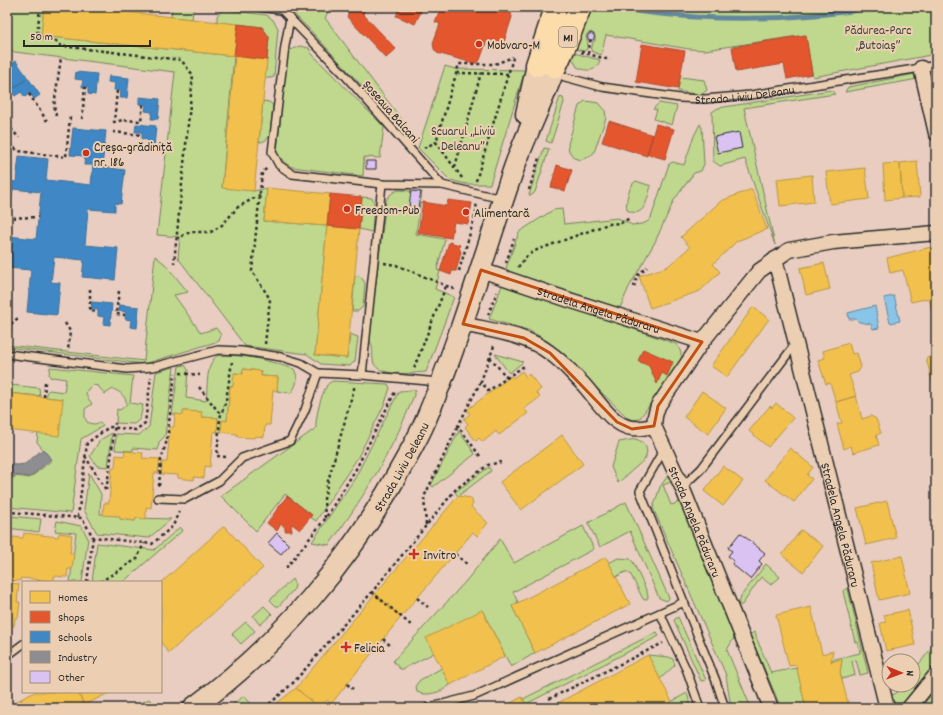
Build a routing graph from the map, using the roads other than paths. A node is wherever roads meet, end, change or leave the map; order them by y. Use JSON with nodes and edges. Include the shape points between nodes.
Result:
{"nodes":[{"id":1,"x":259,"y":7,"type":"edge"},
{"id":2,"x":554,"y":7,"type":"edge"},
{"id":3,"x":560,"y":7,"type":"edge"},
{"id":4,"x":570,"y":7,"type":"edge"},
{"id":5,"x":580,"y":7,"type":"edge"},
{"id":6,"x":280,"y":8,"type":"edge"},
{"id":7,"x":290,"y":18,"type":"junction"},
{"id":8,"x":547,"y":64,"type":"junction"},
{"id":9,"x":936,"y":65,"type":"edge"},
{"id":10,"x":921,"y":68,"type":"junction"},
{"id":11,"x":936,"y":134,"type":"edge"},
{"id":12,"x":382,"y":184,"type":"junction"},
{"id":13,"x":442,"y":186,"type":"junction"},
{"id":14,"x":504,"y":199,"type":"junction"},
{"id":15,"x":936,"y":233,"type":"edge"},
{"id":16,"x":775,"y":258,"type":"junction"},
{"id":17,"x":481,"y":270,"type":"junction"},
{"id":18,"x":463,"y":324,"type":"junction"},
{"id":19,"x":702,"y":342,"type":"junction"},
{"id":20,"x":796,"y":342,"type":"junction"},
{"id":21,"x":7,"y":354,"type":"edge"},
{"id":22,"x":318,"y":374,"type":"junction"},
{"id":23,"x":360,"y":375,"type":"junction"},
{"id":24,"x":441,"y":382,"type":"junction"},
{"id":25,"x":654,"y":426,"type":"junction"},
{"id":26,"x":664,"y":449,"type":"junction"},
{"id":27,"x":682,"y":487,"type":"junction"},
{"id":28,"x":158,"y":498,"type":"road end"},
{"id":29,"x":684,"y":602,"type":"junction"},
{"id":30,"x":660,"y":613,"type":"junction"},
{"id":31,"x":22,"y":645,"type":"edge"},
{"id":32,"x":7,"y":656,"type":"edge"},
{"id":33,"x":936,"y":675,"type":"edge"},
{"id":34,"x":193,"y":708,"type":"edge"},
{"id":35,"x":427,"y":708,"type":"edge"},
{"id":36,"x":700,"y":708,"type":"edge"},
{"id":37,"x":725,"y":708,"type":"edge"},
{"id":38,"x":772,"y":708,"type":"edge"},
{"id":39,"x":888,"y":708,"type":"edge"},
{"id":40,"x":909,"y":708,"type":"edge"}],
"edges":[{"from":1,"to":6,"type":"lane"},
{"from":2,"to":8,"type":"highway","number":"M1"},
{"from":3,"to":8,"type":"highway","number":"M1","via":[[550,35]]},
{"from":4,"to":8,"type":"highway","number":"M1","via":[[563,30]]},
{"from":5,"to":8,"type":"highway","number":"M1","via":[[566,43]]},
{"from":6,"to":7,"type":"lane","name":"Șoseaua Balcani"},
{"from":7,"to":12,"type":"lane","via":[[272,152],[279,165],[292,174]]},
{"from":7,"to":13,"type":"lane","name":"Șoseaua Balcani"},
{"from":8,"to":10,"type":"lane","name":"Strada Liviu Deleanu","via":[[565,77],[602,87],[705,99],[751,95]]},
{"from":8,"to":14,"type":"main road","name":"Strada Liviu Deleanu"},
{"from":9,"to":10,"type":"lane","name":"Strada Liviu Deleanu"},
{"from":10,"to":11,"type":"street"},
{"from":12,"to":13,"type":"lane"},
{"from":12,"to":23,"type":"lane"},
{"from":13,"to":14,"type":"lane","via":[[472,196]]},
{"from":14,"to":17,"type":"main road","name":"Strada Liviu Deleanu"},
{"from":15,"to":16,"type":"street","via":[[804,246],[789,250]]},
{"from":16,"to":19,"type":"street","via":[[759,271]]},
{"from":16,"to":20,"type":"street","name":"Stradela Angela Păduraru"},
{"from":17,"to":18,"type":"main road","name":"Strada Liviu Deleanu"},
{"from":17,"to":19,"type":"street","name":"Stradela Angela Păduraru","via":[[502,284],[569,300]]},
{"from":18,"to":24,"type":"main road","name":"Strada Liviu Deleanu"},
{"from":18,"to":25,"type":"street","via":[[524,338],[550,353],[584,385],[617,422],[632,428]]},
{"from":19,"to":25,"type":"street","via":[[658,406]]},
{"from":20,"to":27,"type":"lane","via":[[701,469]]},
{"from":20,"to":39,"type":"street","name":"Stradela Angela Păduraru"},
{"from":21,"to":22,"type":"lane","via":[[127,369],[153,367],[218,350],[233,350],[301,363]]},
{"from":22,"to":23,"type":"lane"},
{"from":22,"to":28,"type":"lane","via":[[290,441],[242,458],[219,481],[185,499]]},
{"from":23,"to":24,"type":"lane"},
{"from":24,"to":34,"type":"main road","name":"Strada Liviu Deleanu","via":[[424,426],[391,486],[342,560],[283,630],[246,666]]},
{"from":25,"to":26,"type":"street","name":"Strada Angela Păduraru"},
{"from":26,"to":27,"type":"street","name":"Strada Angela Păduraru"},
{"from":26,"to":29,"type":"lane","via":[[640,490]]},
{"from":27,"to":38,"type":"street","name":"Strada Angela Păduraru"},
{"from":29,"to":30,"type":"lane"},
{"from":29,"to":37,"type":"lane"},
{"from":30,"to":35,"type":"lane","via":[[474,696]]},
{"from":30,"to":36,"type":"lane","via":[[688,671]]},
{"from":31,"to":32,"type":"lane"},
{"from":33,"to":40,"type":"street"}]}
